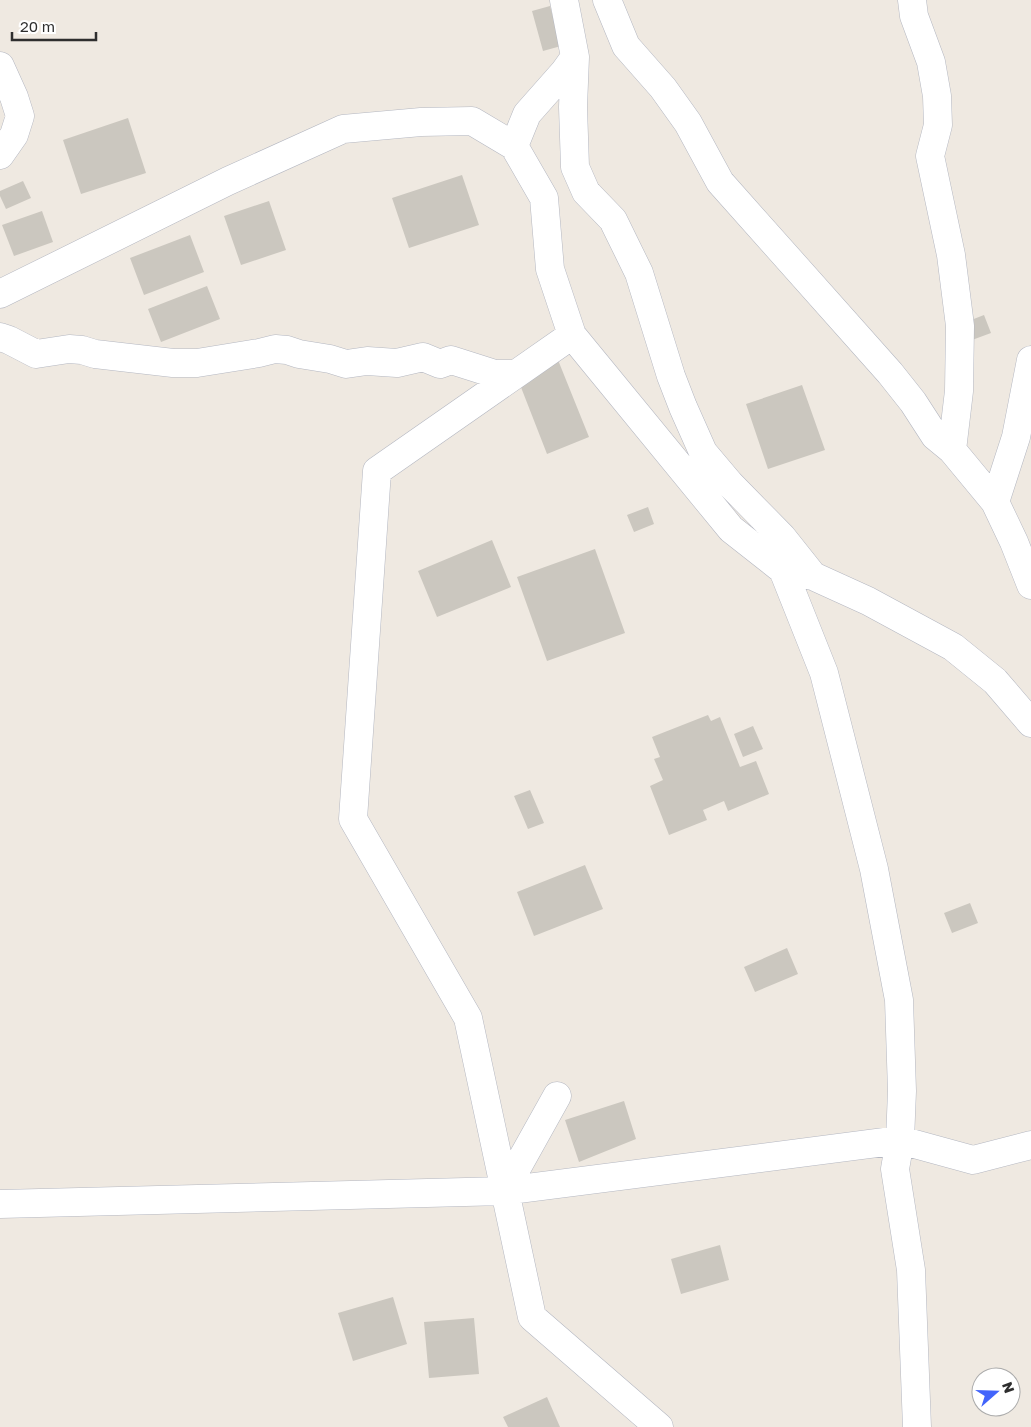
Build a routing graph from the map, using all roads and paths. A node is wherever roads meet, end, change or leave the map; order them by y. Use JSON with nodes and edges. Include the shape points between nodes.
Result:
{"nodes":[{"id":1,"x":564,"y":0,"type":"edge"},
{"id":2,"x":607,"y":0,"type":"edge"},
{"id":3,"x":912,"y":0,"type":"edge"},
{"id":4,"x":575,"y":57,"type":"junction"},
{"id":5,"x":0,"y":66,"type":"edge"},
{"id":6,"x":514,"y":146,"type":"junction"},
{"id":7,"x":0,"y":155,"type":"edge"},
{"id":8,"x":0,"y":294,"type":"edge"},
{"id":9,"x":572,"y":335,"type":"junction"},
{"id":10,"x":0,"y":337,"type":"edge"},
{"id":11,"x":1031,"y":360,"type":"edge"},
{"id":12,"x":516,"y":374,"type":"junction"},
{"id":13,"x":952,"y":450,"type":"junction"},
{"id":14,"x":995,"y":502,"type":"junction"},
{"id":15,"x":784,"y":570,"type":"junction"},
{"id":16,"x":813,"y":576,"type":"junction"},
{"id":17,"x":1031,"y":586,"type":"edge"},
{"id":18,"x":1031,"y":723,"type":"edge"},
{"id":19,"x":557,"y":1096,"type":"dead end"},
{"id":20,"x":900,"y":1140,"type":"junction"},
{"id":21,"x":1031,"y":1145,"type":"edge"},
{"id":22,"x":504,"y":1191,"type":"junction"},
{"id":23,"x":0,"y":1204,"type":"edge"},
{"id":24,"x":659,"y":1427,"type":"edge"},
{"id":25,"x":917,"y":1427,"type":"edge"}],
"edges":[{"from":1,"to":4,"type":"street"},
{"from":2,"to":13,"type":"street","via":[[626,46],[688,123],[720,182],[890,373],[935,436]]},
{"from":3,"to":13,"type":"street","via":[[938,96],[938,125],[930,156],[951,256],[960,326],[959,391]]},
{"from":4,"to":6,"type":"street","via":[[527,114]]},
{"from":4,"to":16,"type":"street","via":[[575,167],[586,192],[613,220],[639,273],[671,376],[703,452]]},
{"from":5,"to":7,"type":"street","via":[[20,116],[14,135]]},
{"from":6,"to":8,"type":"street","via":[[472,121],[343,129],[228,181]]},
{"from":6,"to":9,"type":"street","via":[[544,198],[550,269]]},
{"from":9,"to":12,"type":"street"},
{"from":9,"to":15,"type":"street","via":[[730,529]]},
{"from":10,"to":12,"type":"street","via":[[36,354],[69,349],[173,363],[197,363],[275,349],[346,364],[367,361],[397,363],[423,357],[440,364],[451,360],[495,374]]},
{"from":11,"to":14,"type":"street","via":[[1016,436]]},
{"from":12,"to":22,"type":"street","via":[[377,471],[354,819],[468,1018]]},
{"from":13,"to":14,"type":"street"},
{"from":14,"to":17,"type":"street"},
{"from":15,"to":16,"type":"street"},
{"from":15,"to":20,"type":"street","via":[[824,673],[874,869],[900,1000]]},
{"from":16,"to":18,"type":"street","via":[[953,646],[995,681]]},
{"from":19,"to":22,"type":"street"},
{"from":20,"to":21,"type":"street","via":[[972,1160]]},
{"from":20,"to":22,"type":"street"},
{"from":20,"to":25,"type":"street","via":[[895,1169],[911,1270]]},
{"from":22,"to":23,"type":"street"},
{"from":22,"to":24,"type":"street","via":[[532,1317]]}]}
